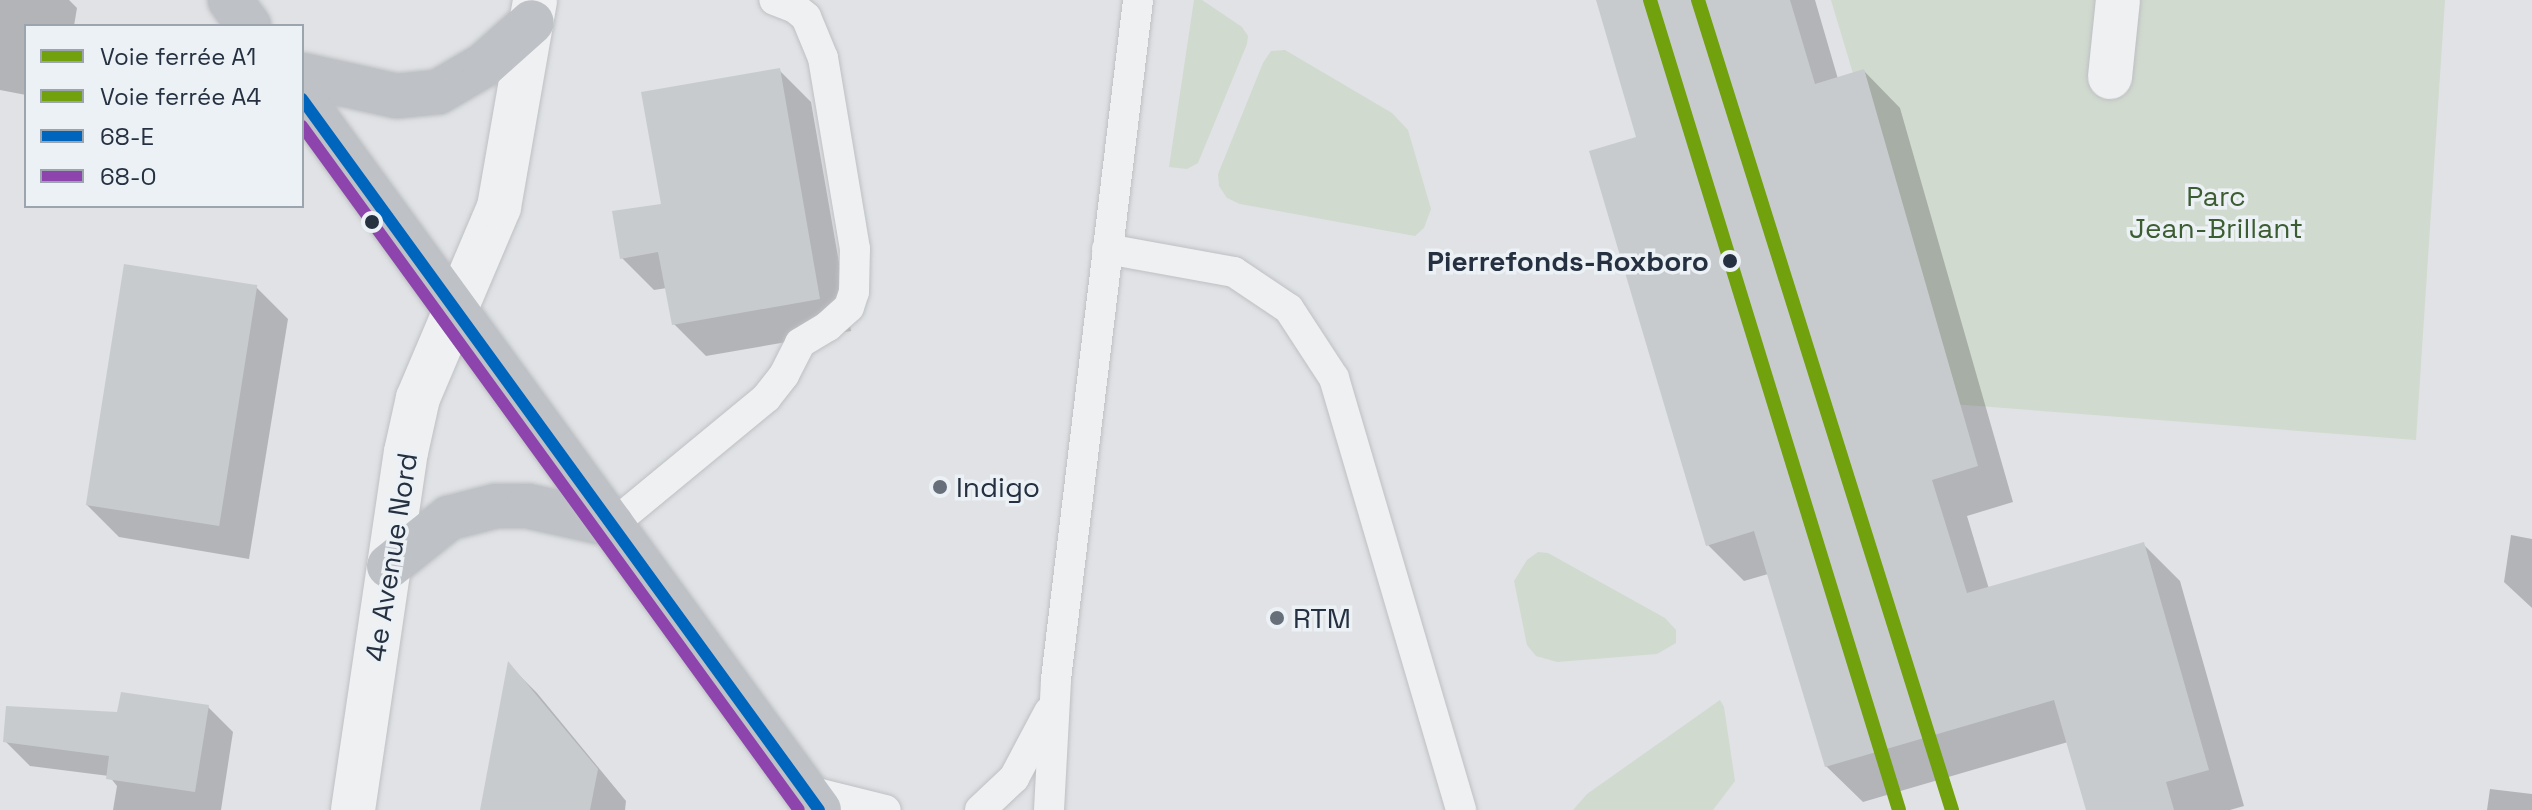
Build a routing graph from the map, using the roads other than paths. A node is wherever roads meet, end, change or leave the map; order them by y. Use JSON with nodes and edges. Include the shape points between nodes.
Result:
{"nodes":[{"id":1,"x":230,"y":0,"type":"edge"},
{"id":2,"x":774,"y":0,"type":"edge"},
{"id":3,"x":1138,"y":0,"type":"edge"},
{"id":4,"x":2118,"y":0,"type":"edge"},
{"id":5,"x":533,"y":11,"type":"edge"},
{"id":6,"x":248,"y":24,"type":"edge"},
{"id":7,"x":304,"y":75,"type":"edge"},
{"id":8,"x":2110,"y":77,"type":"dead end"},
{"id":9,"x":304,"y":102,"type":"edge"},
{"id":10,"x":1107,"y":249,"type":"junction"},
{"id":11,"x":455,"y":311,"type":"junction"},
{"id":12,"x":612,"y":525,"type":"junction"},
{"id":13,"x":389,"y":566,"type":"junction"},
{"id":14,"x":1054,"y":704,"type":"junction"},
{"id":15,"x":812,"y":800,"type":"edge"},
{"id":16,"x":353,"y":810,"type":"edge"},
{"id":17,"x":886,"y":810,"type":"edge"},
{"id":18,"x":980,"y":810,"type":"edge"},
{"id":19,"x":1049,"y":810,"type":"edge"},
{"id":20,"x":1461,"y":810,"type":"edge"}],
"edges":[{"from":1,"to":6,"type":"main road"},
{"from":2,"to":12,"type":"lane","via":[[806,17],[823,58],[855,249],[854,292],[849,307],[800,343],[766,398]]},
{"from":3,"to":10,"type":"lane"},
{"from":4,"to":8,"type":"street"},
{"from":5,"to":7,"type":"main road","via":[[484,65],[438,92],[397,96]]},
{"from":5,"to":11,"type":"street","name":"4e Avenue Nord","via":[[499,207]]},
{"from":9,"to":11,"type":"main road"},
{"from":10,"to":14,"type":"lane"},
{"from":10,"to":20,"type":"lane","via":[[1234,272],[1289,309],[1334,378]]},
{"from":11,"to":12,"type":"main road"},
{"from":11,"to":13,"type":"street","name":"4e Avenue Nord","via":[[418,398]]},
{"from":12,"to":13,"type":"main road","via":[[528,506],[496,506],[449,518]]},
{"from":12,"to":15,"type":"main road"},
{"from":13,"to":16,"type":"street","name":"4e Avenue Nord"},
{"from":14,"to":18,"type":"lane","via":[[1014,778]]},
{"from":14,"to":19,"type":"lane"},
{"from":15,"to":17,"type":"lane"}]}
